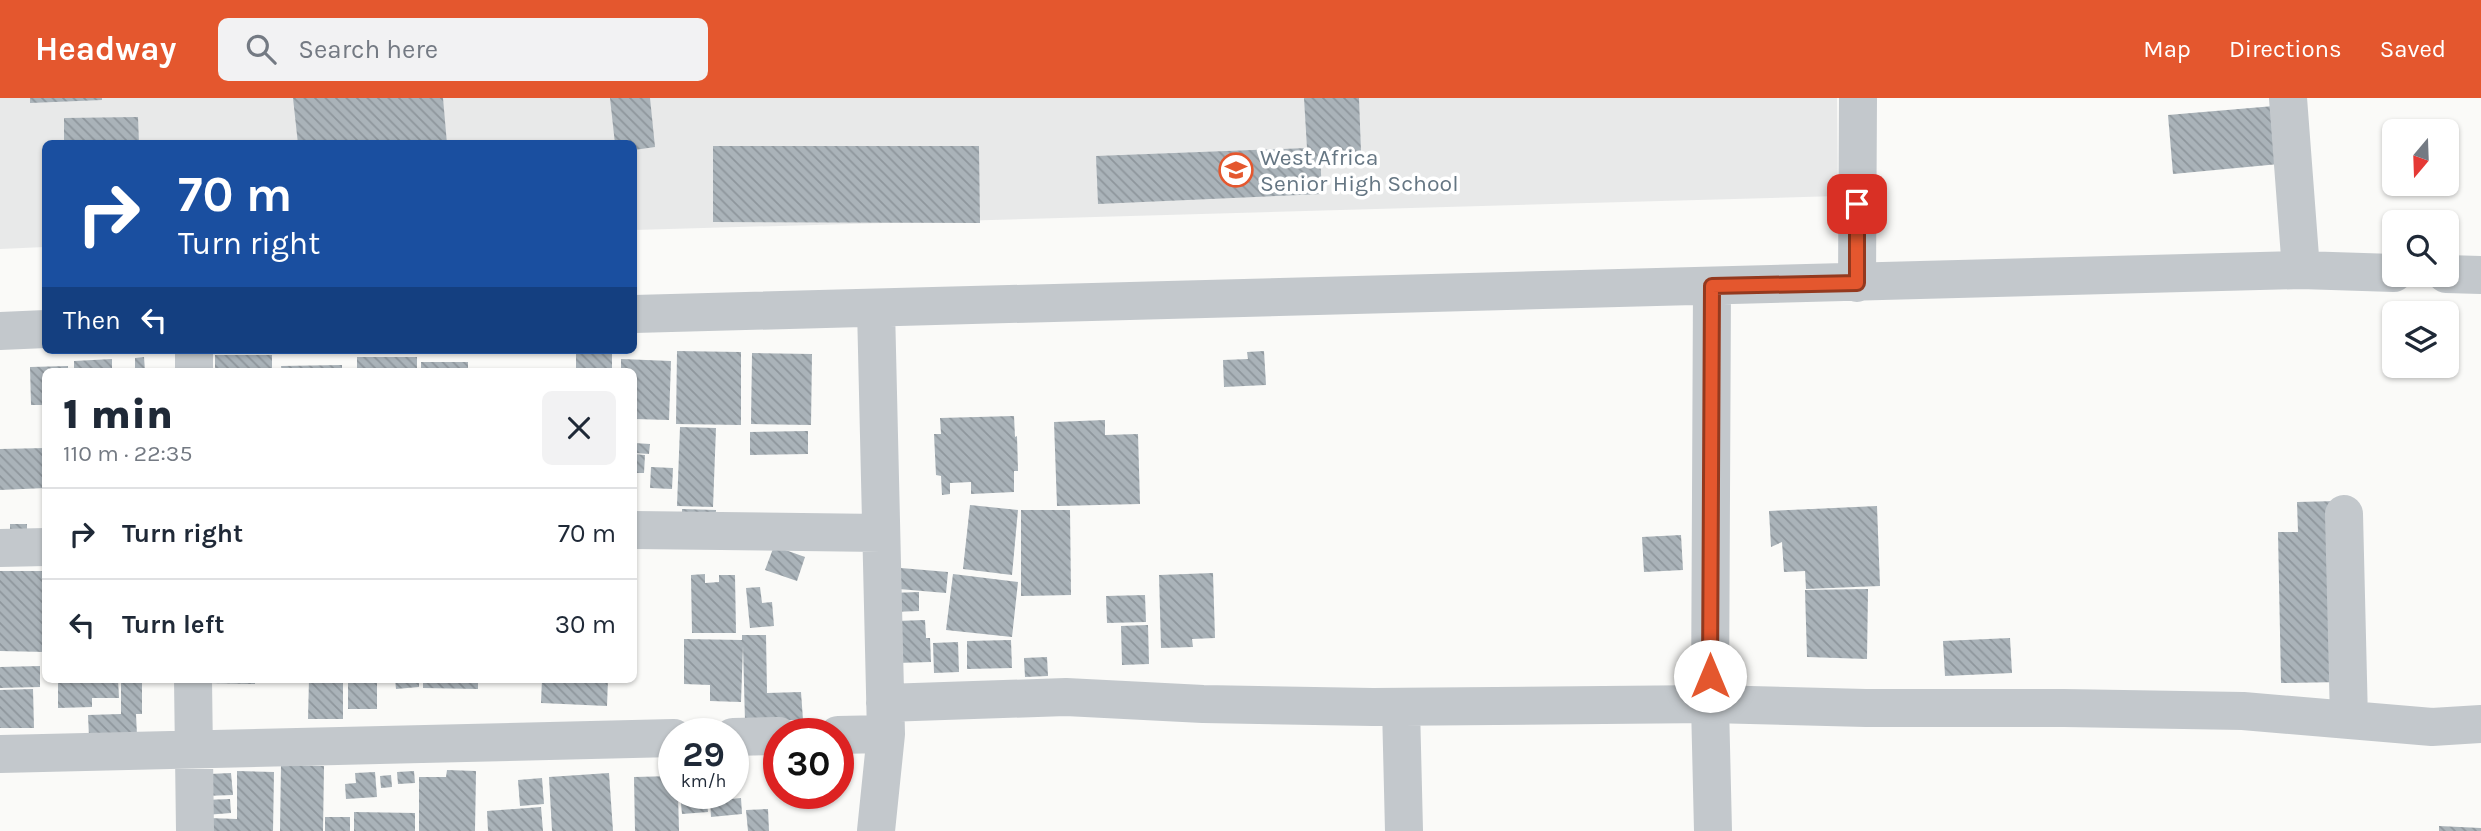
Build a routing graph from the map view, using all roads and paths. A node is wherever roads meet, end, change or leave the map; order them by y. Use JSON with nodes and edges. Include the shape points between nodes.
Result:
{"nodes":[{"id":1,"x":1858,"y":98,"type":"edge"},
{"id":2,"x":2288,"y":98,"type":"edge"},
{"id":3,"x":2301,"y":270,"type":"junction"},
{"id":4,"x":2382,"y":273,"type":"edge"},
{"id":5,"x":2459,"y":274,"type":"edge"},
{"id":6,"x":2481,"y":275,"type":"edge"},
{"id":7,"x":1857,"y":283,"type":"junction"},
{"id":8,"x":1712,"y":286,"type":"junction"},
{"id":9,"x":876,"y":308,"type":"junction"},
{"id":10,"x":637,"y":314,"type":"edge"},
{"id":11,"x":42,"y":329,"type":"edge"},
{"id":12,"x":0,"y":331,"type":"edge"},
{"id":13,"x":2344,"y":514,"type":"dead end"},
{"id":14,"x":637,"y":530,"type":"edge"},
{"id":15,"x":881,"y":533,"type":"junction"},
{"id":16,"x":42,"y":547,"type":"edge"},
{"id":17,"x":0,"y":548,"type":"edge"},
{"id":18,"x":193,"y":683,"type":"edge"},
{"id":19,"x":1710,"y":704,"type":"junction"},
{"id":20,"x":1401,"y":707,"type":"junction"},
{"id":21,"x":885,"y":718,"type":"junction"},
{"id":22,"x":2349,"y":720,"type":"junction"},
{"id":23,"x":2481,"y":724,"type":"edge"},
{"id":24,"x":854,"y":729,"type":"edge"},
{"id":25,"x":658,"y":738,"type":"edge"},
{"id":26,"x":195,"y":748,"type":"junction"},
{"id":27,"x":0,"y":754,"type":"edge"},
{"id":28,"x":195,"y":831,"type":"edge"},
{"id":29,"x":876,"y":831,"type":"edge"},
{"id":30,"x":1404,"y":831,"type":"edge"},
{"id":31,"x":1713,"y":831,"type":"edge"}],
"edges":[{"from":1,"to":7,"type":"street"},
{"from":2,"to":3,"type":"street"},
{"from":3,"to":4,"type":"street"},
{"from":3,"to":7,"type":"street"},
{"from":5,"to":6,"type":"street"},
{"from":7,"to":8,"type":"street"},
{"from":8,"to":9,"type":"street"},
{"from":8,"to":19,"type":"street"},
{"from":9,"to":10,"type":"street"},
{"from":9,"to":15,"type":"street"},
{"from":11,"to":12,"type":"street"},
{"from":13,"to":22,"type":"street"},
{"from":14,"to":15,"type":"street"},
{"from":15,"to":21,"type":"street"},
{"from":16,"to":17,"type":"street"},
{"from":18,"to":26,"type":"street"},
{"from":19,"to":20,"type":"street"},
{"from":19,"to":22,"type":"street","via":[[2244,711]]},
{"from":19,"to":31,"type":"street"},
{"from":20,"to":21,"type":"street","via":[[1203,705],[1066,697]]},
{"from":20,"to":30,"type":"street"},
{"from":21,"to":24,"type":"street"},
{"from":21,"to":29,"type":"street"},
{"from":22,"to":23,"type":"street","via":[[2432,727]]},
{"from":25,"to":26,"type":"street"},
{"from":26,"to":27,"type":"street"},
{"from":26,"to":28,"type":"street"}]}
